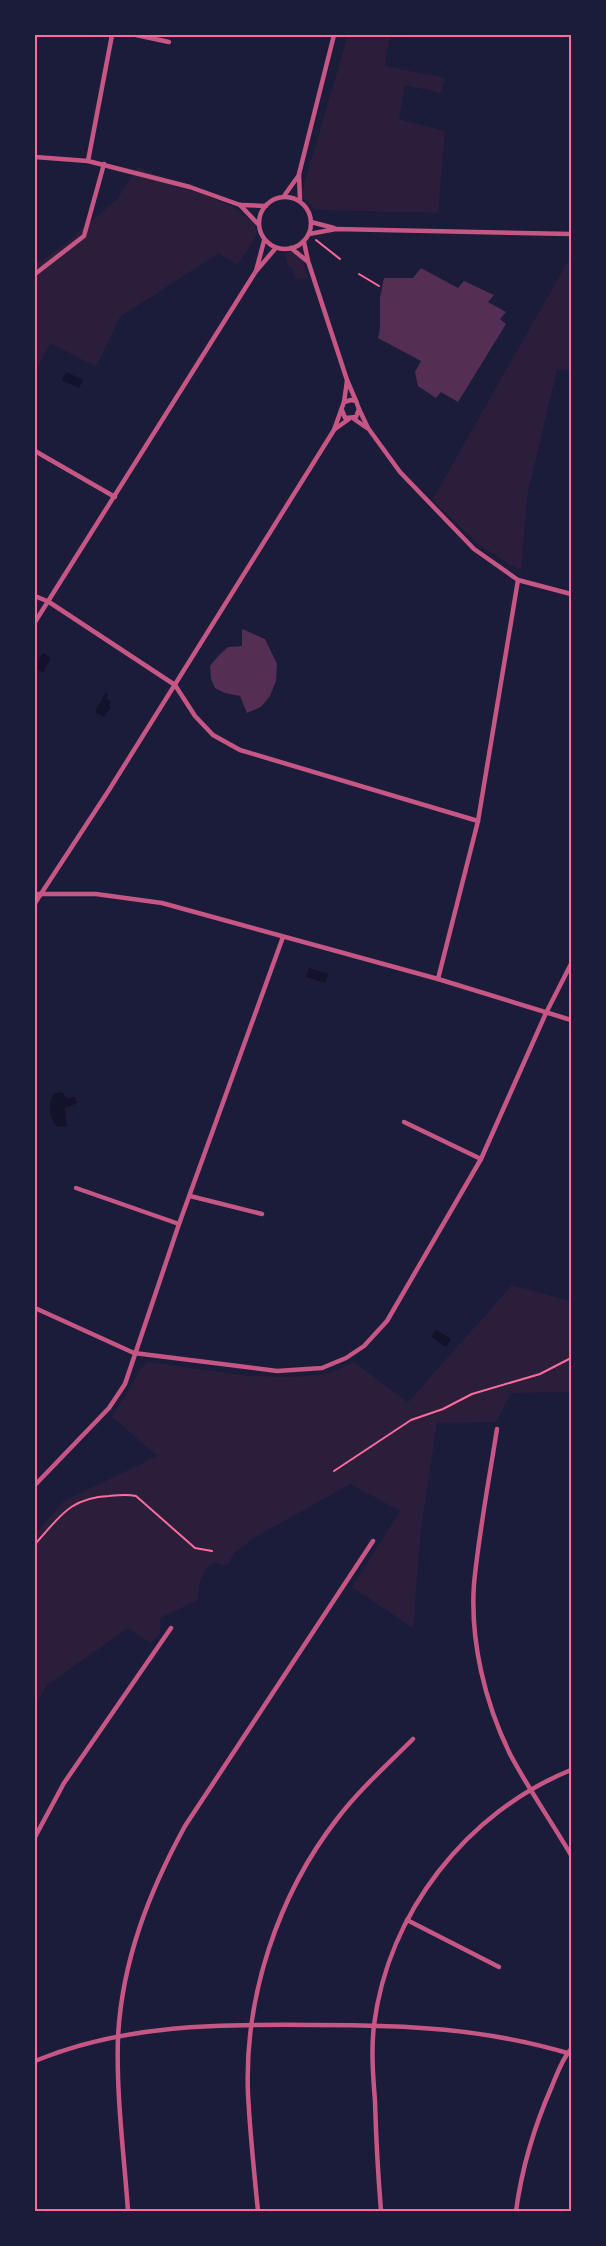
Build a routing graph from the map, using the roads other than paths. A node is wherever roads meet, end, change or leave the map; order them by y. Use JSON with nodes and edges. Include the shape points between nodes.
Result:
{"nodes":[{"id":1,"x":112,"y":35,"type":"edge"},
{"id":2,"x":136,"y":35,"type":"edge"},
{"id":3,"x":334,"y":35,"type":"edge"},
{"id":4,"x":169,"y":42,"type":"dead end"},
{"id":5,"x":35,"y":157,"type":"edge"},
{"id":6,"x":88,"y":161,"type":"junction"},
{"id":7,"x":104,"y":164,"type":"junction"},
{"id":8,"x":299,"y":174,"type":"junction"},
{"id":9,"x":284,"y":196,"type":"junction"},
{"id":10,"x":300,"y":200,"type":"junction"},
{"id":11,"x":240,"y":205,"type":"junction"},
{"id":12,"x":266,"y":206,"type":"junction"},
{"id":13,"x":311,"y":222,"type":"junction"},
{"id":14,"x":258,"y":224,"type":"junction"},
{"id":15,"x":336,"y":229,"type":"junction"},
{"id":16,"x":309,"y":234,"type":"junction"},
{"id":17,"x":571,"y":234,"type":"edge"},
{"id":18,"x":264,"y":241,"type":"junction"},
{"id":19,"x":304,"y":242,"type":"junction"},
{"id":20,"x":291,"y":248,"type":"junction"},
{"id":21,"x":276,"y":249,"type":"junction"},
{"id":22,"x":308,"y":262,"type":"junction"},
{"id":23,"x":256,"y":271,"type":"junction"},
{"id":24,"x":35,"y":274,"type":"edge"},
{"id":25,"x":347,"y":380,"type":"junction"},
{"id":26,"x":356,"y":401,"type":"junction"},
{"id":27,"x":344,"y":402,"type":"junction"},
{"id":28,"x":359,"y":409,"type":"junction"},
{"id":29,"x":342,"y":410,"type":"junction"},
{"id":30,"x":351,"y":419,"type":"junction"},
{"id":31,"x":368,"y":428,"type":"junction"},
{"id":32,"x":334,"y":430,"type":"junction"},
{"id":33,"x":35,"y":451,"type":"edge"},
{"id":34,"x":115,"y":496,"type":"junction"},
{"id":35,"x":518,"y":580,"type":"junction"},
{"id":36,"x":571,"y":594,"type":"edge"},
{"id":37,"x":35,"y":596,"type":"edge"},
{"id":38,"x":49,"y":602,"type":"junction"},
{"id":39,"x":35,"y":622,"type":"edge"},
{"id":40,"x":175,"y":686,"type":"junction"},
{"id":41,"x":478,"y":821,"type":"junction"},
{"id":42,"x":43,"y":893,"type":"junction"},
{"id":43,"x":35,"y":894,"type":"edge"},
{"id":44,"x":35,"y":903,"type":"edge"},
{"id":45,"x":283,"y":937,"type":"junction"},
{"id":46,"x":571,"y":964,"type":"edge"},
{"id":47,"x":438,"y":979,"type":"junction"},
{"id":48,"x":546,"y":1013,"type":"junction"},
{"id":49,"x":571,"y":1020,"type":"edge"},
{"id":50,"x":404,"y":1122,"type":"dead end"},
{"id":51,"x":481,"y":1159,"type":"junction"},
{"id":52,"x":76,"y":1188,"type":"dead end"},
{"id":53,"x":190,"y":1196,"type":"junction"},
{"id":54,"x":262,"y":1214,"type":"dead end"},
{"id":55,"x":179,"y":1224,"type":"junction"},
{"id":56,"x":35,"y":1308,"type":"edge"},
{"id":57,"x":134,"y":1353,"type":"junction"},
{"id":58,"x":497,"y":1429,"type":"dead end"},
{"id":59,"x":35,"y":1485,"type":"edge"},
{"id":60,"x":373,"y":1541,"type":"dead end"},
{"id":61,"x":171,"y":1628,"type":"dead end"},
{"id":62,"x":413,"y":1739,"type":"dead end"},
{"id":63,"x":571,"y":1770,"type":"edge"},
{"id":64,"x":532,"y":1790,"type":"junction"},
{"id":65,"x":35,"y":1837,"type":"edge"},
{"id":66,"x":571,"y":1855,"type":"edge"},
{"id":67,"x":407,"y":1920,"type":"junction"},
{"id":68,"x":498,"y":1967,"type":"dead end"},
{"id":69,"x":252,"y":2024,"type":"junction"},
{"id":70,"x":374,"y":2025,"type":"junction"},
{"id":71,"x":118,"y":2036,"type":"junction"},
{"id":72,"x":570,"y":2052,"type":"edge"},
{"id":73,"x":35,"y":2061,"type":"edge"},
{"id":74,"x":128,"y":2211,"type":"edge"},
{"id":75,"x":258,"y":2211,"type":"edge"},
{"id":76,"x":381,"y":2211,"type":"edge"},
{"id":77,"x":516,"y":2211,"type":"edge"}],
"edges":[{"from":1,"to":6,"type":"street"},
{"from":2,"to":4,"type":"street"},
{"from":3,"to":8,"type":"street"},
{"from":5,"to":6,"type":"street"},
{"from":6,"to":7,"type":"street"},
{"from":7,"to":11,"type":"street","via":[[190,187]]},
{"from":7,"to":24,"type":"street","via":[[84,236]]},
{"from":8,"to":9,"type":"street"},
{"from":8,"to":10,"type":"street"},
{"from":9,"to":10,"type":"street"},
{"from":9,"to":12,"type":"street"},
{"from":10,"to":13,"type":"street","via":[[308,208]]},
{"from":11,"to":12,"type":"street"},
{"from":11,"to":14,"type":"street"},
{"from":12,"to":14,"type":"street"},
{"from":13,"to":15,"type":"street"},
{"from":13,"to":16,"type":"street"},
{"from":14,"to":18,"type":"street"},
{"from":15,"to":16,"type":"street"},
{"from":15,"to":17,"type":"street"},
{"from":16,"to":19,"type":"street"},
{"from":18,"to":21,"type":"street"},
{"from":18,"to":23,"type":"street"},
{"from":19,"to":20,"type":"street"},
{"from":19,"to":22,"type":"street"},
{"from":20,"to":21,"type":"street"},
{"from":20,"to":22,"type":"street"},
{"from":21,"to":23,"type":"street"},
{"from":22,"to":25,"type":"street"},
{"from":23,"to":34,"type":"street"},
{"from":25,"to":26,"type":"street"},
{"from":25,"to":27,"type":"street"},
{"from":26,"to":27,"type":"street"},
{"from":26,"to":28,"type":"street"},
{"from":27,"to":29,"type":"street"},
{"from":28,"to":30,"type":"street","via":[[356,417]]},
{"from":28,"to":31,"type":"street"},
{"from":29,"to":30,"type":"street","via":[[342,414]]},
{"from":29,"to":32,"type":"street"},
{"from":30,"to":31,"type":"street"},
{"from":30,"to":32,"type":"street"},
{"from":31,"to":35,"type":"street","via":[[400,472],[468,542]]},
{"from":32,"to":40,"type":"street"},
{"from":33,"to":34,"type":"street"},
{"from":34,"to":38,"type":"street"},
{"from":35,"to":36,"type":"street"},
{"from":35,"to":41,"type":"street"},
{"from":37,"to":38,"type":"street"},
{"from":38,"to":39,"type":"street"},
{"from":38,"to":40,"type":"street"},
{"from":40,"to":41,"type":"street","via":[[195,716],[213,735],[240,750]]},
{"from":40,"to":42,"type":"street"},
{"from":41,"to":47,"type":"street"},
{"from":42,"to":43,"type":"street"},
{"from":42,"to":44,"type":"street"},
{"from":42,"to":45,"type":"street","via":[[96,894],[162,903]]},
{"from":45,"to":47,"type":"street"},
{"from":45,"to":53,"type":"street"},
{"from":46,"to":48,"type":"street"},
{"from":47,"to":48,"type":"street"},
{"from":48,"to":49,"type":"street"},
{"from":48,"to":51,"type":"street"},
{"from":50,"to":51,"type":"street"},
{"from":51,"to":57,"type":"street","via":[[387,1321],[364,1346],[346,1358],[322,1368],[277,1371]]},
{"from":52,"to":55,"type":"street"},
{"from":53,"to":54,"type":"street"},
{"from":53,"to":55,"type":"street"},
{"from":55,"to":57,"type":"street"},
{"from":56,"to":57,"type":"street"},
{"from":57,"to":59,"type":"street","via":[[125,1384],[109,1408]]},
{"from":58,"to":64,"type":"street","via":[[474,1585],[478,1649],[495,1719],[510,1754]]},
{"from":60,"to":71,"type":"street","via":[[186,1826],[162,1868],[139,1925],[128,1964]]},
{"from":61,"to":65,"type":"street","via":[[64,1783]]},
{"from":62,"to":69,"type":"street","via":[[337,1819],[298,1879],[270,1946]]},
{"from":63,"to":64,"type":"street"},
{"from":64,"to":66,"type":"street"},
{"from":64,"to":67,"type":"street","via":[[493,1815],[452,1854]]},
{"from":67,"to":68,"type":"street"},
{"from":67,"to":70,"type":"street","via":[[388,1967]]},
{"from":69,"to":70,"type":"street"},
{"from":69,"to":71,"type":"street","via":[[178,2028]]},
{"from":69,"to":75,"type":"street","via":[[248,2093]]},
{"from":70,"to":72,"type":"street","via":[[502,2036]]},
{"from":70,"to":76,"type":"street","via":[[372,2059]]},
{"from":71,"to":73,"type":"street","via":[[92,2041]]},
{"from":71,"to":74,"type":"street"},
{"from":72,"to":77,"type":"street","via":[[537,2121]]}]}
